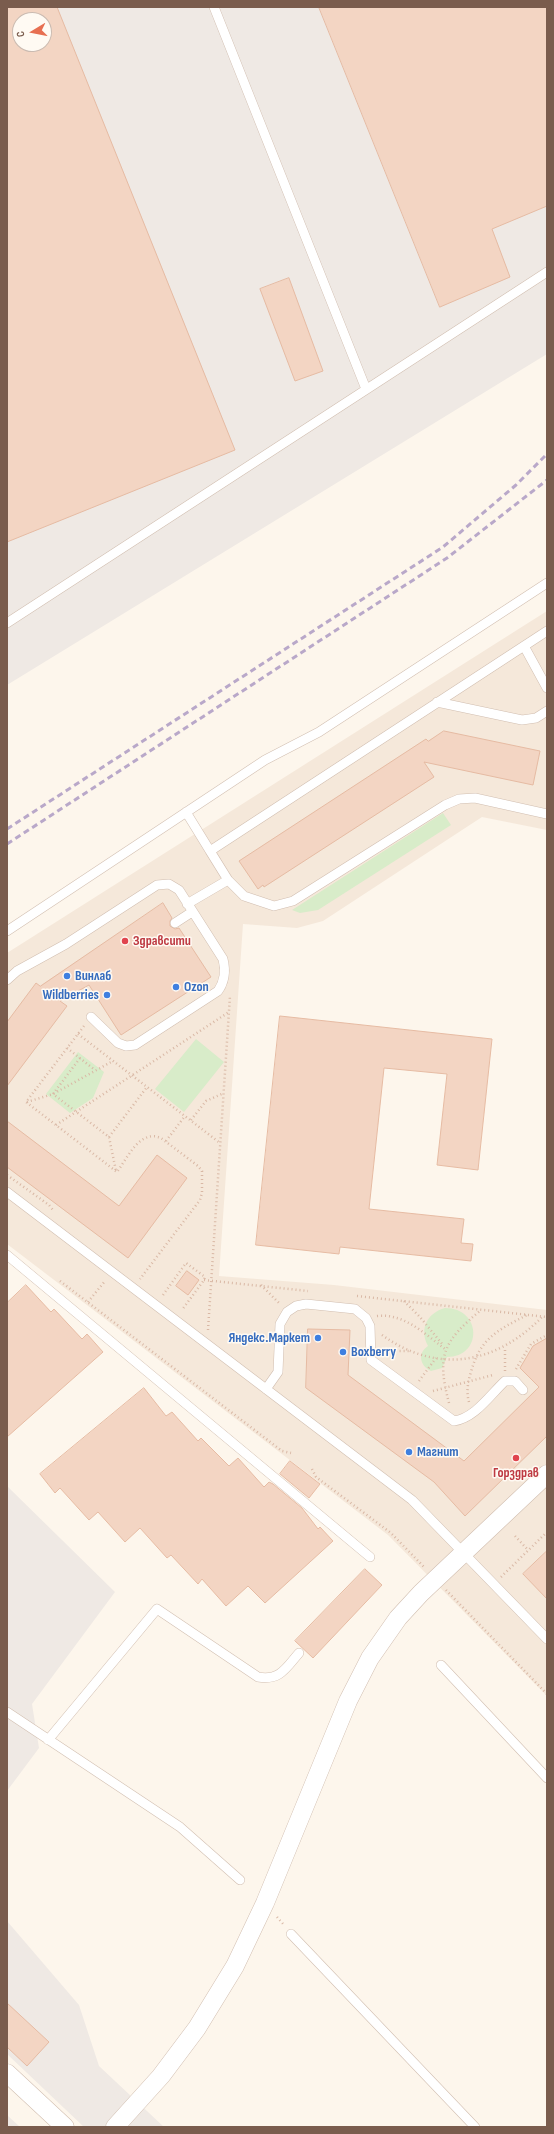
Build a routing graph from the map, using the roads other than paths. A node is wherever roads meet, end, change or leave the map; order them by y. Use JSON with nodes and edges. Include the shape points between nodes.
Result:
{"nodes":[{"id":1,"x":214,"y":7,"type":"edge"},
{"id":2,"x":547,"y":272,"type":"edge"},
{"id":3,"x":366,"y":389,"type":"junction"},
{"id":4,"x":547,"y":583,"type":"edge"},
{"id":5,"x":7,"y":623,"type":"edge"},
{"id":6,"x":547,"y":631,"type":"edge"},
{"id":7,"x":524,"y":646,"type":"junction"},
{"id":8,"x":547,"y":688,"type":"edge"},
{"id":9,"x":438,"y":702,"type":"junction"},
{"id":10,"x":547,"y":711,"type":"edge"},
{"id":11,"x":186,"y":812,"type":"junction"},
{"id":12,"x":547,"y":814,"type":"edge"},
{"id":13,"x":210,"y":851,"type":"junction"},
{"id":14,"x":228,"y":880,"type":"junction"},
{"id":15,"x":190,"y":908,"type":"junction"},
{"id":16,"x":175,"y":923,"type":"dead end"},
{"id":17,"x":7,"y":931,"type":"edge"},
{"id":18,"x":7,"y":980,"type":"edge"},
{"id":19,"x":91,"y":1017,"type":"road end"},
{"id":20,"x":7,"y":1192,"type":"edge"},
{"id":21,"x":7,"y":1255,"type":"edge"},
{"id":22,"x":266,"y":1389,"type":"junction"},
{"id":23,"x":523,"y":1390,"type":"dead end"},
{"id":24,"x":547,"y":1474,"type":"edge"},
{"id":25,"x":464,"y":1554,"type":"junction"},
{"id":26,"x":370,"y":1557,"type":"dead end"},
{"id":27,"x":547,"y":1639,"type":"edge"},
{"id":28,"x":299,"y":1653,"type":"dead end"},
{"id":29,"x":441,"y":1665,"type":"dead end"},
{"id":30,"x":7,"y":1712,"type":"edge"},
{"id":31,"x":48,"y":1740,"type":"junction"},
{"id":32,"x":547,"y":1778,"type":"edge"},
{"id":33,"x":240,"y":1880,"type":"dead end"},
{"id":34,"x":290,"y":1934,"type":"road end"},
{"id":35,"x":7,"y":2073,"type":"edge"},
{"id":36,"x":65,"y":2127,"type":"edge"},
{"id":37,"x":115,"y":2127,"type":"edge"},
{"id":38,"x":475,"y":2127,"type":"edge"}],
"edges":[{"from":1,"to":3,"type":"lane"},
{"from":2,"to":3,"type":"lane"},
{"from":3,"to":5,"type":"lane"},
{"from":4,"to":11,"type":"lane","via":[[320,732],[265,760]]},
{"from":6,"to":7,"type":"lane"},
{"from":7,"to":8,"type":"lane"},
{"from":7,"to":9,"type":"lane"},
{"from":9,"to":10,"type":"lane","via":[[522,720],[536,718]]},
{"from":9,"to":13,"type":"lane"},
{"from":11,"to":13,"type":"lane"},
{"from":11,"to":17,"type":"lane"},
{"from":12,"to":14,"type":"lane","via":[[475,798],[459,799],[445,805],[293,901],[274,906],[244,896]]},
{"from":13,"to":14,"type":"lane"},
{"from":14,"to":15,"type":"lane"},
{"from":15,"to":16,"type":"lane"},
{"from":15,"to":18,"type":"lane","via":[[179,890],[169,884],[157,885],[66,944],[17,971]]},
{"from":15,"to":19,"type":"lane","via":[[223,959],[224,983],[218,992],[135,1045],[126,1046],[118,1043]]},
{"from":20,"to":22,"type":"lane"},
{"from":21,"to":26,"type":"lane"},
{"from":22,"to":23,"type":"lane","via":[[278,1372],[280,1324],[287,1312],[296,1306],[306,1304],[355,1309],[368,1322],[371,1360],[454,1421],[463,1420],[472,1414],[505,1381],[515,1381]]},
{"from":22,"to":25,"type":"lane","via":[[412,1500]]},
{"from":24,"to":25,"type":"street"},
{"from":25,"to":27,"type":"lane"},
{"from":25,"to":37,"type":"street","via":[[398,1618],[370,1658],[348,1701],[265,1903],[235,1966],[197,2028],[161,2076]]},
{"from":28,"to":31,"type":"lane","via":[[279,1675],[269,1679],[258,1677],[157,1609]]},
{"from":29,"to":32,"type":"lane"},
{"from":30,"to":31,"type":"lane"},
{"from":31,"to":33,"type":"lane","via":[[180,1827]]},
{"from":34,"to":38,"type":"lane"},
{"from":35,"to":36,"type":"street"}]}
